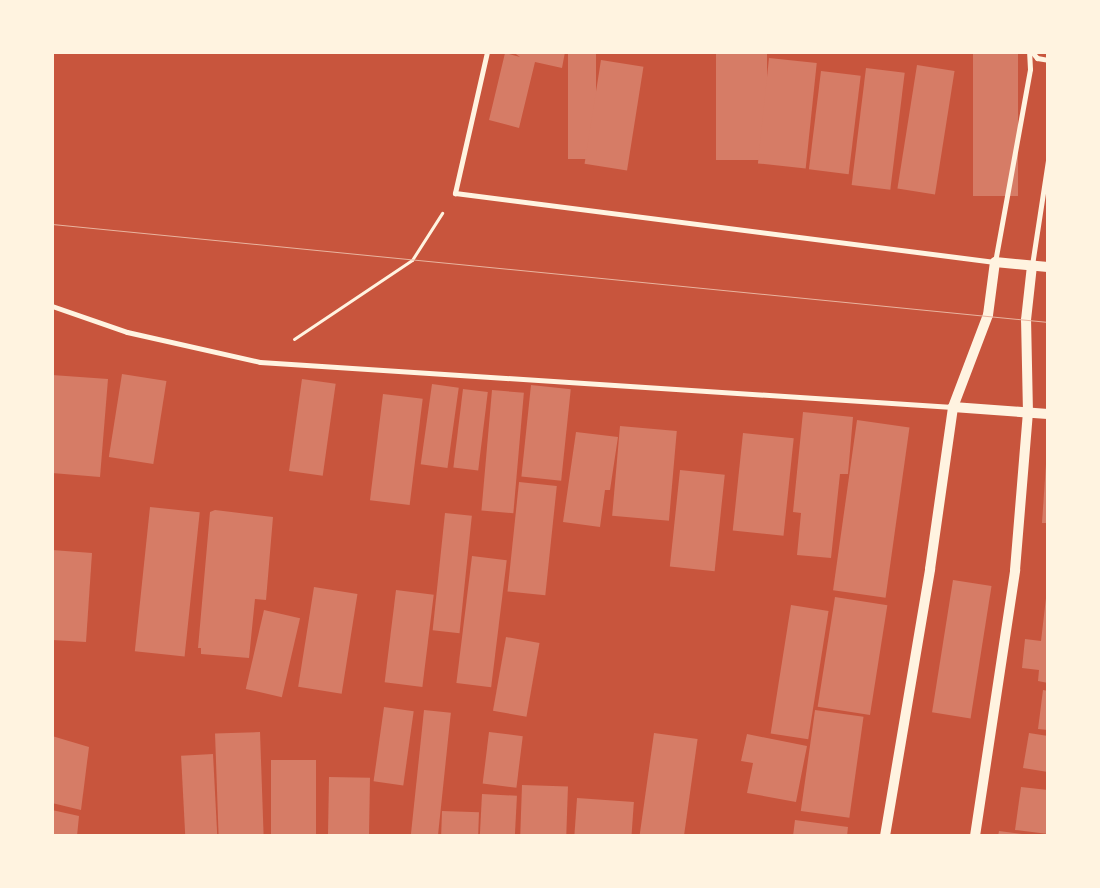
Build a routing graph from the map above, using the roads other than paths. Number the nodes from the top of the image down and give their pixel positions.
1 (487, 52) edge
2 (1030, 52) edge
3 (1048, 60) edge
4 (1048, 160) edge
5 (995, 262) junction
6 (1032, 266) junction
7 (1048, 267) edge
8 (52, 306) edge
9 (953, 407) junction
10 (1028, 412) junction
11 (1048, 414) edge
12 (885, 836) edge
13 (975, 836) edge

1 - 5 street
2 - 3 street
2 - 5 street
4 - 6 street
5 - 6 main road
5 - 9 main road
6 - 7 main road
6 - 10 main road
8 - 9 street
9 - 10 main road
9 - 12 main road
10 - 11 main road
10 - 13 main road

